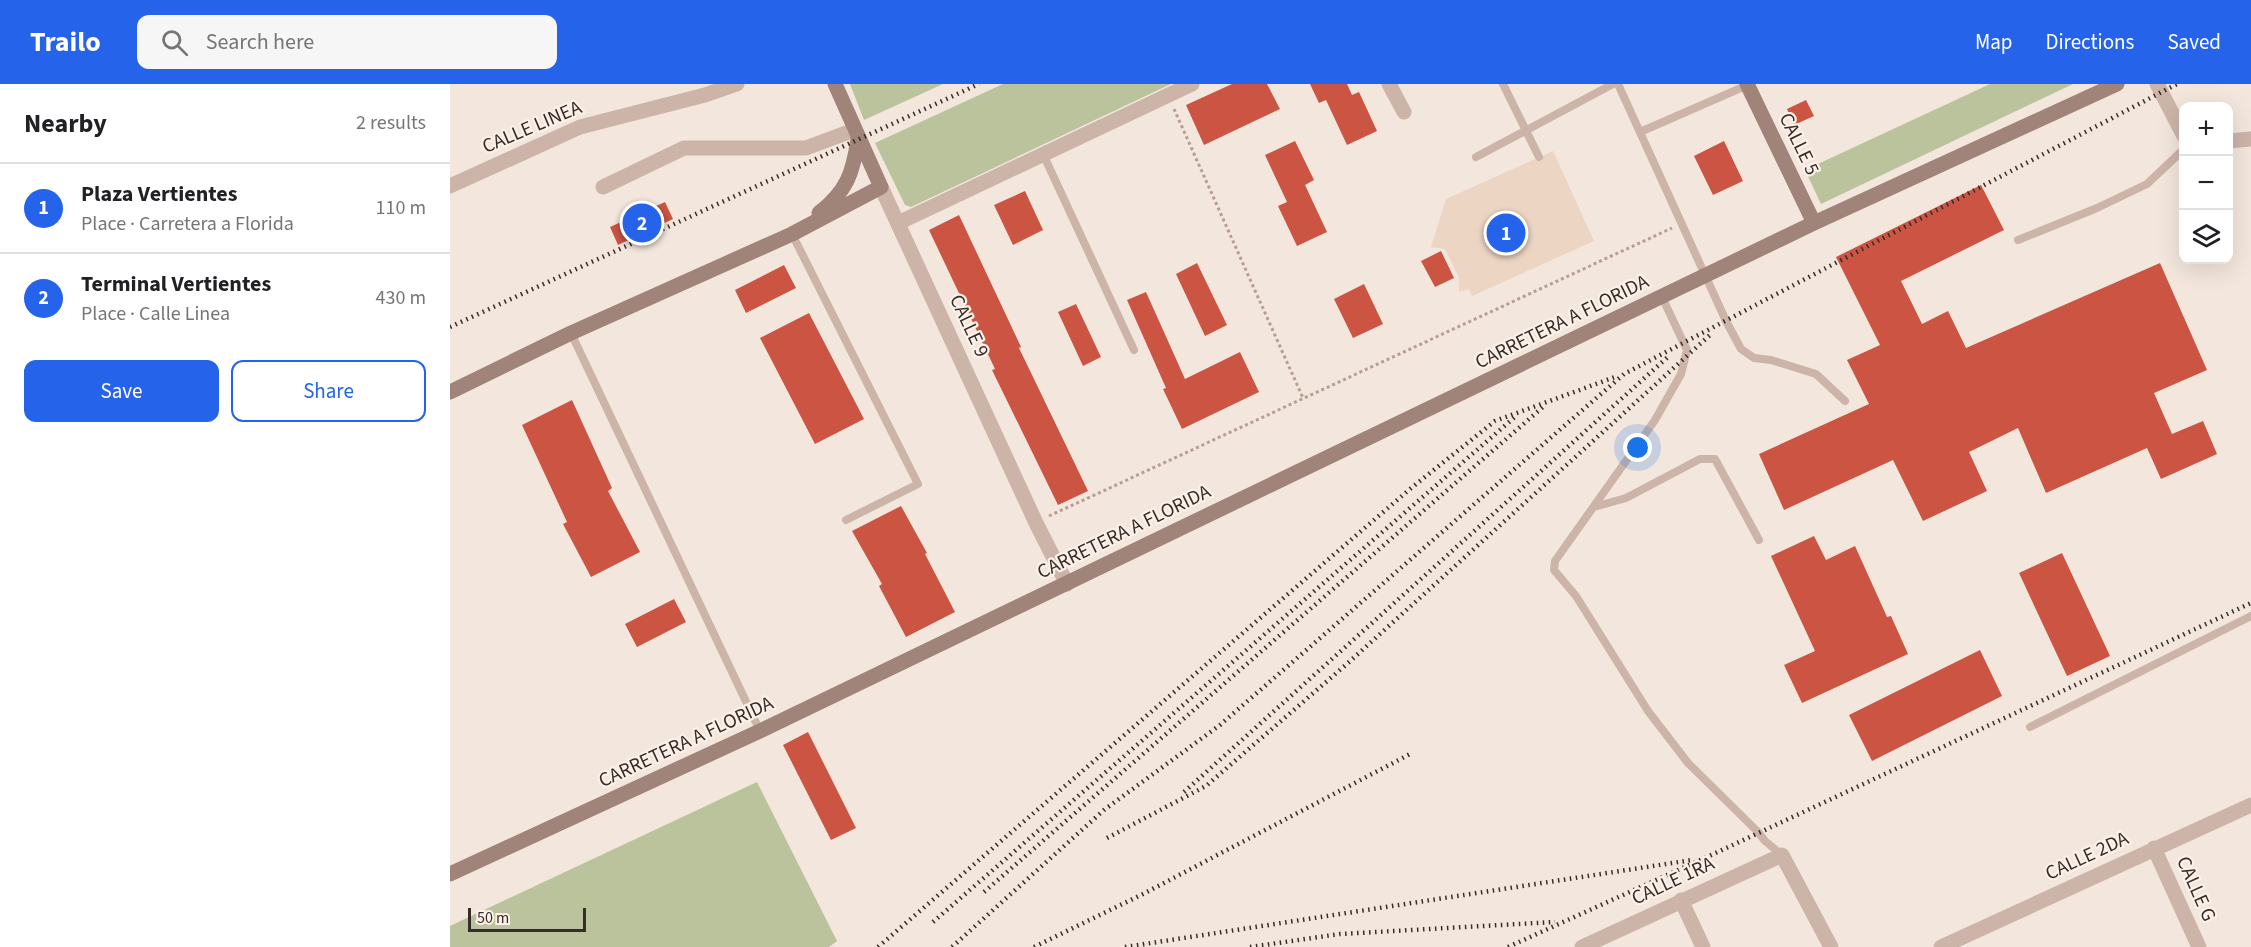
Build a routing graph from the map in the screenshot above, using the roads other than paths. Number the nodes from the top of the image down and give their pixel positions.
1 (737, 84) edge
2 (835, 84) edge
3 (1192, 84) edge
4 (1389, 84) edge
5 (1503, 84) edge
6 (1613, 84) edge
7 (1618, 84) edge
8 (1748, 84) edge
9 (2116, 84) edge
10 (2157, 84) edge
11 (703, 89) edge
12 (1404, 112) dead end
13 (2179, 126) edge
14 (1526, 131) junction
15 (1640, 132) junction
16 (856, 134) junction
17 (2251, 138) edge
18 (2233, 140) edge
19 (2179, 153) edge
20 (1043, 154) junction
21 (1476, 157) dead end
22 (1539, 157) dead end
23 (450, 186) edge
24 (603, 187) dead end
25 (881, 187) junction
26 (898, 223) junction
27 (1814, 223) junction
28 (792, 234) junction
29 (2018, 240) dead end
30 (1705, 275) junction
31 (1662, 297) junction
32 (571, 333) junction
33 (1134, 350) dead end
34 (450, 392) edge
35 (1845, 401) dead end
36 (1593, 507) junction
37 (846, 520) dead end
38 (1759, 540) dead end
39 (1067, 584) junction
40 (2251, 616) edge
41 (2030, 727) dead end
42 (760, 731) junction
43 (2251, 805) edge
44 (2154, 848) junction
45 (1782, 855) junction
46 (450, 874) edge
47 (1681, 900) junction
48 (1582, 947) edge
49 (1702, 947) edge
50 (1831, 947) edge
51 (1941, 947) edge
52 (2199, 947) edge

1 - 11 street, CALLE LINEA
2 - 16 main road, CALLE 9
3 - 20 street
4 - 12 street
5 - 14 lane
6 - 14 lane
7 - 15 lane
8 - 15 lane
8 - 27 main road, CALLE 5
9 - 27 main road, CARRETERA A FLORIDA
10 - 13 street
11 - 23 street, CALLE LINEA
14 - 21 lane
14 - 22 lane
15 - 30 lane
16 - 24 street
16 - 25 main road, CALLE 9
16 - 28 main road
17 - 18 street
19 - 29 lane
20 - 26 street
20 - 33 lane
25 - 26 street, CALLE 9
25 - 28 main road
26 - 39 street, CALLE 9
27 - 30 main road, CARRETERA A FLORIDA
28 - 32 main road
28 - 37 lane
30 - 31 main road, CARRETERA A FLORIDA
30 - 35 lane
31 - 36 lane
31 - 39 main road, CARRETERA A FLORIDA
32 - 34 main road
32 - 42 lane
36 - 38 lane
36 - 45 lane
39 - 42 main road, CARRETERA A FLORIDA
40 - 41 lane
42 - 46 main road, CARRETERA A FLORIDA
43 - 44 street, CALLE 2DA
44 - 51 street, CALLE 2DA
44 - 52 street, CALLE G
45 - 47 street, CALLE 1RA
45 - 50 street
47 - 48 street, CALLE 1RA
47 - 49 street

